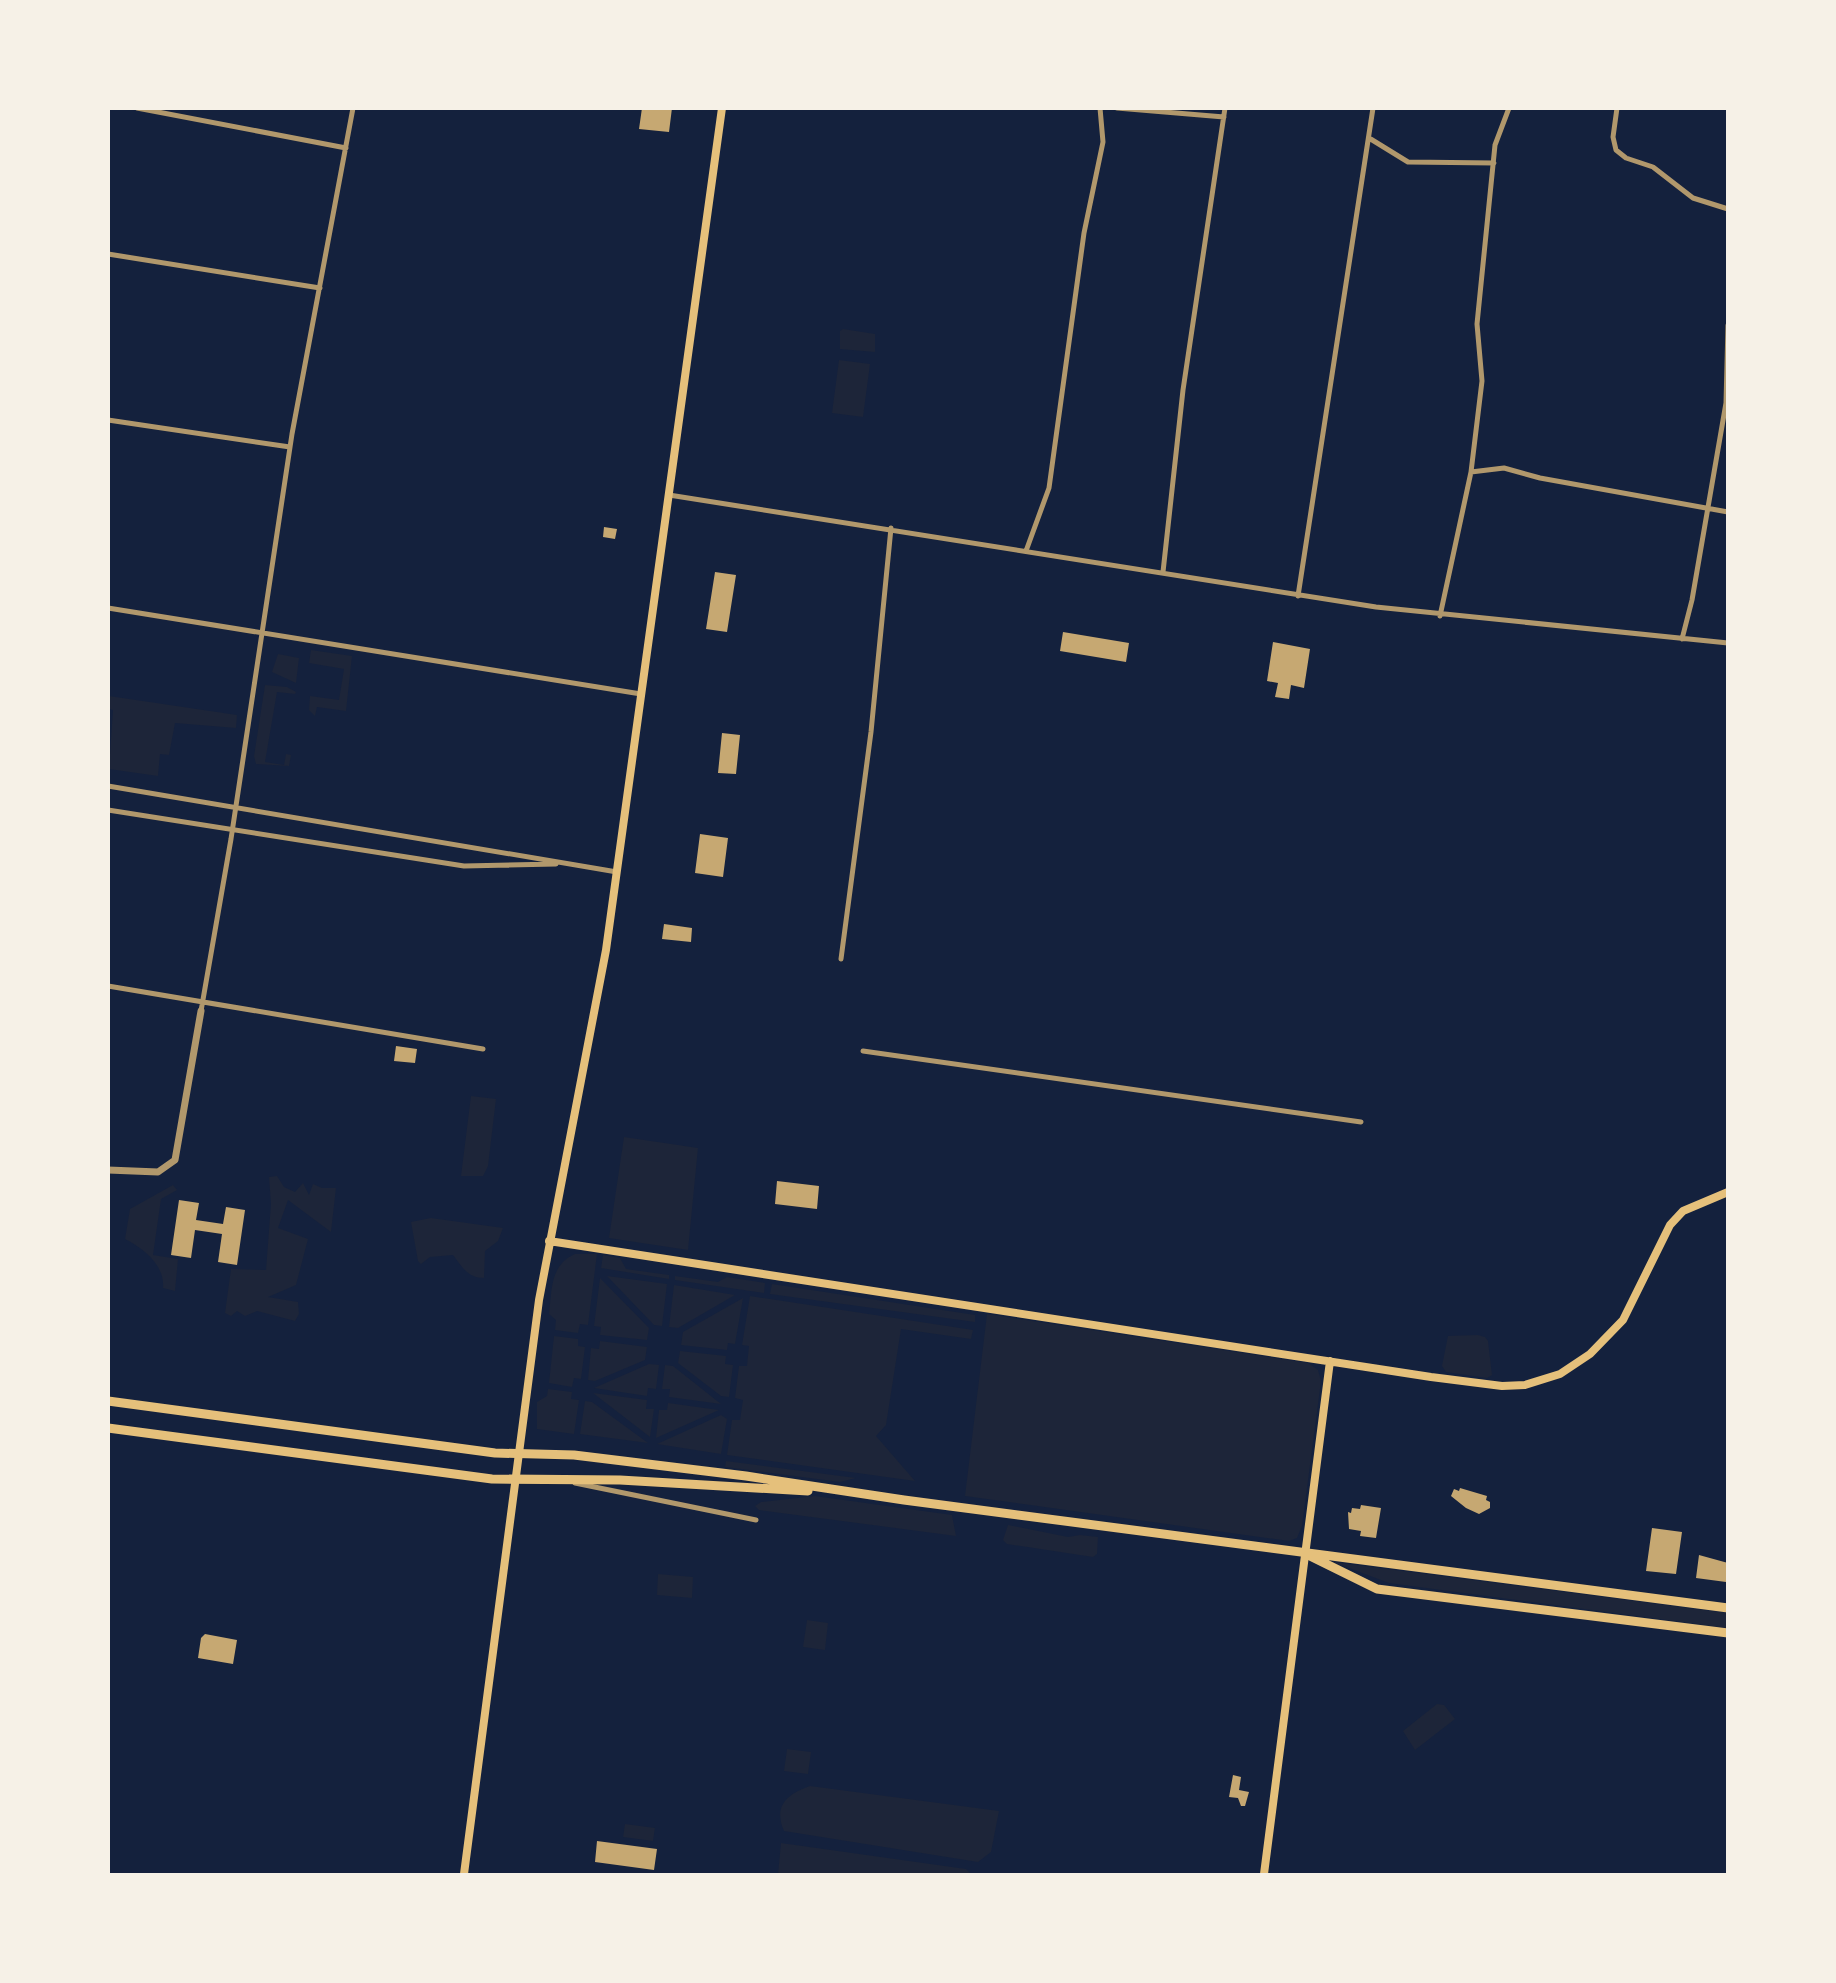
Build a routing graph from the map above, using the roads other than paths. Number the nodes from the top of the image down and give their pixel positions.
1 (137, 108) edge
2 (353, 108) edge
3 (722, 108) edge
4 (1100, 108) edge
5 (1117, 108) edge
6 (1225, 108) edge
7 (1373, 108) edge
8 (1508, 108) edge
9 (1617, 108) edge
10 (1224, 117) junction
11 (1369, 138) junction
12 (346, 148) junction
13 (1494, 163) junction
14 (1727, 209) edge
15 (108, 254) edge
16 (320, 288) junction
17 (1727, 325) edge
18 (108, 420) edge
19 (290, 447) junction
20 (1471, 472) junction
21 (669, 495) junction
22 (1708, 509) junction
23 (1727, 512) edge
24 (891, 528) junction
25 (1026, 551) junction
26 (1163, 572) junction
27 (1298, 596) junction
28 (108, 608) edge
29 (1440, 616) junction
30 (264, 631) junction
31 (1682, 639) junction
32 (1727, 643) edge
33 (641, 694) junction
34 (108, 786) edge
35 (236, 809) junction
36 (108, 810) edge
37 (233, 828) junction
38 (568, 864) junction
39 (617, 872) junction
40 (841, 959) dead end
41 (108, 986) edge
42 (203, 1002) junction
43 (201, 1011) joint
44 (483, 1049) dead end
45 (863, 1051) dead end
46 (1361, 1122) dead end
47 (108, 1170) edge
48 (1727, 1192) edge
49 (549, 1241) junction
50 (1330, 1361) junction
51 (108, 1401) edge
52 (108, 1428) edge
53 (519, 1453) junction
54 (515, 1479) junction
55 (572, 1482) junction
56 (852, 1492) junction
57 (756, 1520) dead end
58 (1306, 1553) junction
59 (1727, 1608) edge
60 (1727, 1633) edge
61 (464, 1874) edge
62 (1264, 1874) edge

1 - 12 street
2 - 12 street
3 - 21 main road
4 - 25 street
5 - 10 street
6 - 10 street
7 - 11 street
8 - 13 street
9 - 14 street
10 - 26 street
11 - 13 street
11 - 27 street
12 - 16 street
13 - 20 street
15 - 16 street
16 - 19 street
17 - 22 street
18 - 19 street
19 - 30 street
20 - 22 street
20 - 29 street
21 - 24 street
21 - 33 main road
22 - 23 street
22 - 31 street
24 - 25 street
24 - 40 street
25 - 26 street
26 - 27 street
27 - 29 street
28 - 30 street
29 - 31 street
30 - 33 street
30 - 35 street
31 - 32 street
33 - 39 main road
34 - 35 street
35 - 37 street
35 - 38 street
36 - 37 street
37 - 38 street
37 - 42 street
38 - 39 street
39 - 49 main road
41 - 42 street
42 - 43 street
42 - 44 street
43 - 47 street
45 - 46 street
48 - 50 main road
49 - 50 main road
49 - 53 main road
50 - 58 main road
51 - 53 main road
52 - 54 main road
53 - 54 main road
53 - 56 main road
54 - 55 main road
54 - 61 main road
55 - 56 main road
55 - 57 street
56 - 58 main road
58 - 59 main road
58 - 60 main road
58 - 62 main road

